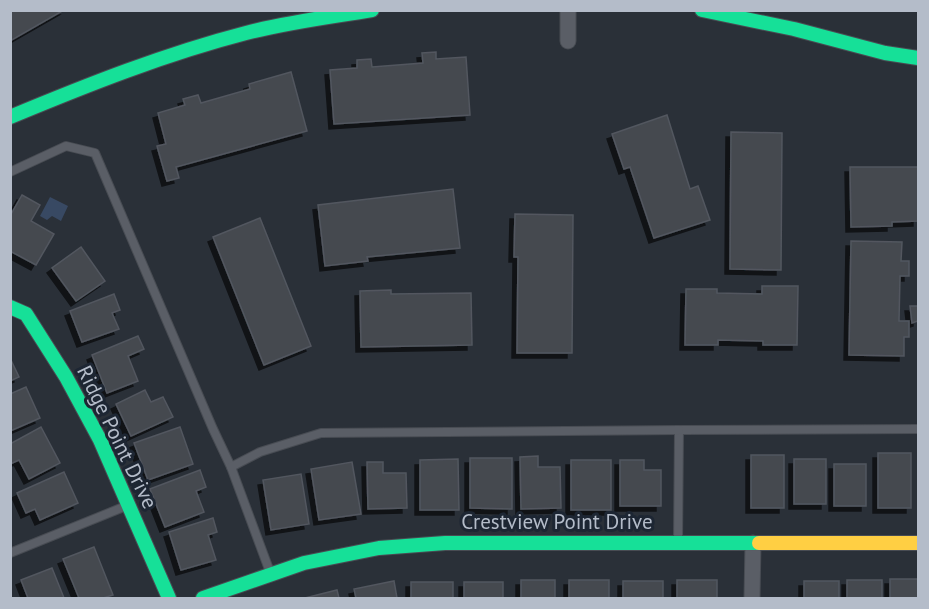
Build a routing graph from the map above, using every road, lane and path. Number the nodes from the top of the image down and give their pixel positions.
1 (372, 10) edge
2 (568, 10) edge
3 (702, 10) edge
4 (568, 41) dead end
5 (918, 58) edge
6 (10, 117) edge
7 (10, 172) edge
8 (10, 307) edge
9 (918, 429) edge
10 (679, 430) junction
11 (231, 467) junction
12 (128, 505) junction
13 (678, 543) junction
14 (753, 543) junction
15 (918, 543) edge
16 (10, 553) edge
17 (271, 575) junction
18 (169, 598) edge
19 (203, 598) edge
20 (752, 598) edge

1 - 6 street
2 - 4 street
3 - 5 street
7 - 11 lane
8 - 12 street, Ridge Point Drive
9 - 10 lane
10 - 11 lane
10 - 13 lane
11 - 17 lane
12 - 16 lane
12 - 18 street, Ridge Point Drive
13 - 14 street, Crestview Point Drive
13 - 17 street, Crestview Point Drive
14 - 15 street, Crestview Point Drive
14 - 20 street
17 - 19 street, Crestview Point Drive

